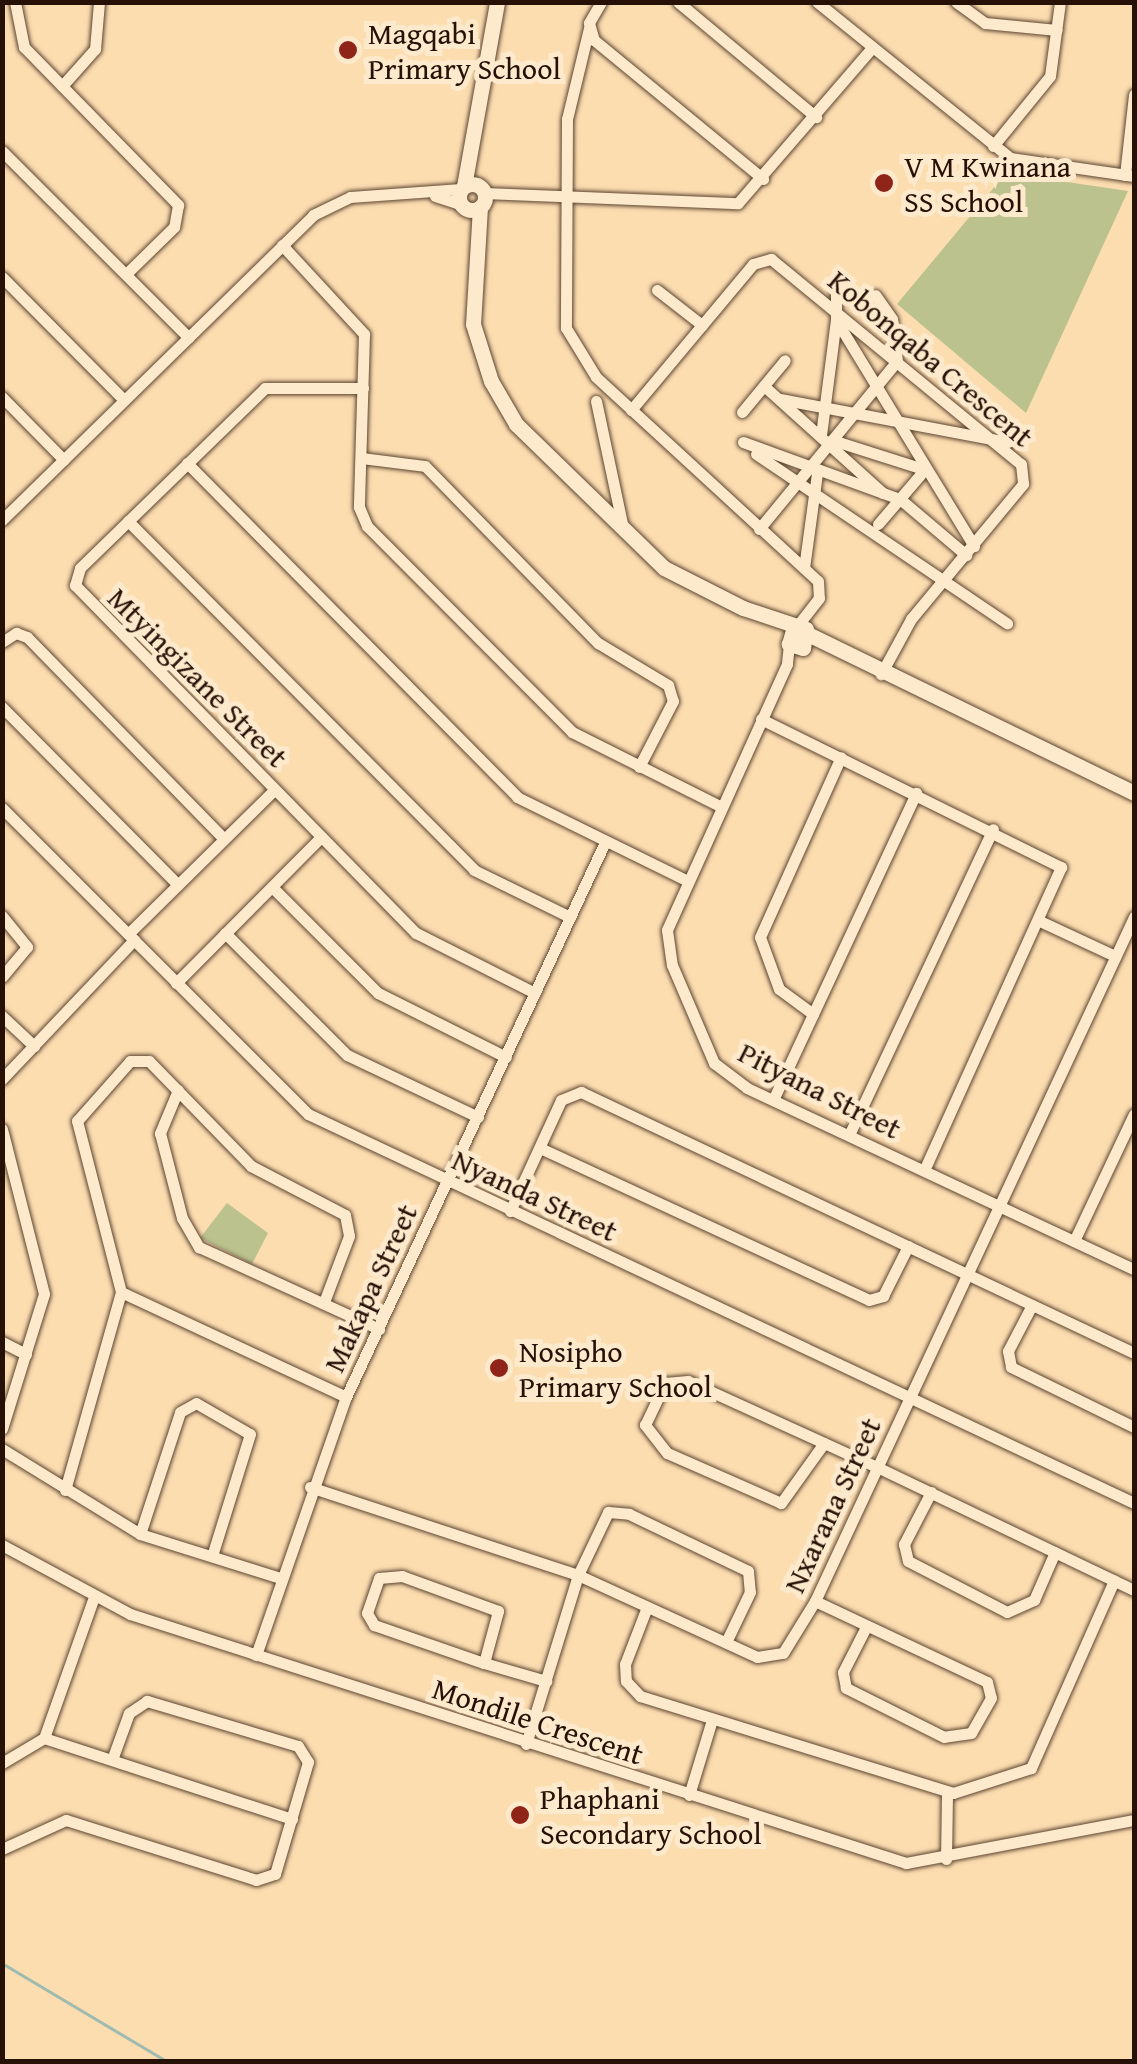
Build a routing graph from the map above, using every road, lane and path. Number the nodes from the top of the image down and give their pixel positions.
1 (15, 2) edge
2 (99, 2) edge
3 (496, 2) edge
4 (601, 2) edge
5 (678, 2) edge
6 (817, 2) edge
7 (956, 2) edge
8 (1060, 2) edge
9 (588, 28) junction
10 (1057, 30) junction
11 (872, 48) junction
12 (62, 86) junction
13 (1134, 95) edge
14 (816, 116) junction
15 (993, 146) junction
16 (2, 151) edge
17 (1130, 176) edge
18 (763, 179) junction
19 (475, 197) junction
20 (566, 198) junction
21 (282, 245) junction
22 (126, 274) junction
23 (2, 277) edge
24 (836, 286) dead end
25 (657, 290) dead end
26 (875, 295) dead end
27 (837, 315) junction
28 (702, 325) junction
29 (189, 338) junction
30 (785, 360) dead end
31 (898, 361) junction
32 (764, 386) junction
33 (877, 386) junction
34 (363, 388) junction
35 (2, 397) edge
36 (124, 400) junction
37 (780, 400) junction
38 (596, 401) dead end
39 (631, 410) junction
40 (825, 410) junction
41 (742, 412) dead end
42 (852, 414) junction
43 (897, 421) junction
44 (987, 436) junction
45 (828, 439) junction
46 (743, 442) dead end
47 (1008, 442) dead end
48 (756, 454) dead end
49 (361, 458) junction
50 (64, 460) junction
51 (187, 464) junction
52 (812, 471) junction
53 (924, 472) junction
54 (795, 485) junction
55 (812, 497) junction
56 (896, 498) junction
57 (4, 517) edge
58 (128, 521) junction
59 (878, 524) dead end
60 (759, 529) junction
61 (624, 535) junction
62 (970, 551) junction
63 (804, 568) junction
64 (947, 577) junction
65 (1007, 623) dead end
66 (799, 638) junction
67 (2, 642) edge
68 (881, 674) junction
69 (2, 707) edge
70 (761, 720) junction
71 (841, 757) junction
72 (639, 767) junction
73 (274, 790) junction
74 (916, 793) junction
75 (1134, 793) edge
76 (720, 806) junction
77 (2, 808) edge
78 (993, 829) junction
79 (321, 837) junction
80 (223, 838) junction
81 (605, 842) junction
82 (686, 880) junction
83 (177, 884) junction
84 (272, 887) junction
85 (2, 916) edge
86 (1134, 916) edge
87 (570, 917) junction
88 (1042, 922) junction
89 (225, 934) junction
90 (131, 937) junction
91 (1116, 956) junction
92 (2, 977) edge
93 (176, 983) junction
94 (535, 993) junction
95 (813, 1014) junction
96 (2, 1016) edge
97 (34, 1046) junction
98 (506, 1057) junction
99 (2, 1079) edge
100 (178, 1090) junction
101 (773, 1100) junction
102 (1134, 1114) edge
103 (478, 1117) junction
104 (2, 1129) edge
105 (848, 1135) junction
106 (540, 1148) junction
107 (924, 1171) junction
108 (446, 1183) junction
109 (998, 1205) junction
110 (510, 1211) junction
111 (1074, 1241) junction
112 (908, 1246) junction
113 (1134, 1269) edge
114 (967, 1273) junction
115 (121, 1292) junction
116 (324, 1302) junction
117 (1032, 1305) junction
118 (380, 1329) junction
119 (2, 1342) edge
120 (1134, 1353) edge
121 (26, 1354) junction
122 (911, 1394) junction
123 (346, 1397) junction
124 (1134, 1428) edge
125 (2, 1429) edge
126 (824, 1443) junction
127 (2, 1449) edge
128 (878, 1467) junction
129 (310, 1487) junction
130 (65, 1490) junction
131 (931, 1492) junction
132 (1134, 1503) edge
133 (140, 1534) junction
134 (2, 1545) edge
135 (1055, 1552) junction
136 (212, 1556) junction
137 (578, 1575) junction
138 (280, 1578) junction
139 (1114, 1582) junction
140 (1134, 1590) edge
141 (94, 1600) junction
142 (814, 1601) junction
143 (647, 1607) junction
144 (866, 1626) junction
145 (726, 1642) junction
146 (256, 1655) junction
147 (484, 1663) junction
148 (546, 1681) junction
149 (712, 1720) junction
150 (44, 1738) junction
151 (526, 1744) junction
152 (113, 1757) junction
153 (2, 1764) edge
154 (946, 1792) junction
155 (688, 1795) junction
156 (292, 1819) junction
157 (1134, 1820) edge
158 (2, 1849) edge
159 (946, 1859) junction

1 - 12 street
2 - 12 street
3 - 19 street
4 - 9 street
5 - 14 street
6 - 11 street
7 - 10 street
8 - 10 street
9 - 18 street
9 - 20 street
10 - 15 street
11 - 14 street
11 - 15 street
12 - 22 street
13 - 17 street
14 - 18 street
15 - 17 street
16 - 22 street
18 - 20 street
19 - 20 street
19 - 21 street
19 - 61 street
20 - 39 street
21 - 29 street
21 - 34 street
22 - 29 street
23 - 36 street
24 - 27 street
25 - 28 street
26 - 31 street
27 - 28 street, Kobonqaba Crescent
27 - 31 street, Kobonqaba Crescent
27 - 33 street
27 - 40 street
28 - 39 street, Kobonqaba Crescent
29 - 36 street
30 - 32 street
31 - 33 street
31 - 44 street, Kobonqaba Crescent
32 - 37 street
32 - 41 street
33 - 42 street
33 - 43 street
34 - 49 street
34 - 51 street, Mtyingizane Street
35 - 50 street
36 - 50 street
37 - 40 street
37 - 45 street
38 - 61 street
39 - 60 street
40 - 42 street
40 - 45 street
42 - 43 street
42 - 45 street
43 - 44 street
43 - 53 street
44 - 47 street
44 - 62 street, Kobonqaba Crescent
45 - 52 street
45 - 53 street
45 - 56 street
46 - 52 street
48 - 54 street
49 - 72 street
49 - 72 street
50 - 57 street
51 - 58 street, Mtyingizane Street
51 - 81 street
52 - 54 street
52 - 55 street
52 - 56 street
53 - 56 street
53 - 62 street
54 - 55 street
54 - 60 street
55 - 63 street
55 - 64 street
56 - 59 street
56 - 62 street
58 - 73 street, Mtyingizane Street
58 - 87 street
60 - 63 street
61 - 66 street
62 - 64 street, Kobonqaba Crescent
63 - 66 street, Pityana Street
64 - 65 street
64 - 68 street, Kobonqaba Crescent
66 - 68 street
66 - 70 street, Pityana Street
67 - 80 street
68 - 75 street
69 - 83 street
70 - 71 street
70 - 76 street, Pityana Street
71 - 74 street
71 - 95 street
72 - 76 street
73 - 79 street, Mtyingizane Street
73 - 80 street
74 - 78 street
74 - 95 street
76 - 82 street, Pityana Street
77 - 90 street, Nyanda Street
78 - 88 street
78 - 105 street
79 - 84 street
79 - 94 street, Mtyingizane Street
80 - 83 street
81 - 82 street
81 - 87 street, Makapa Street
82 - 101 street, Pityana Street
83 - 90 street
84 - 89 street
84 - 98 street
85 - 92 street
86 - 91 street, Nxarana Street
87 - 94 street, Makapa Street
88 - 91 street
88 - 107 street
89 - 93 street
89 - 103 street
90 - 93 street, Nyanda Street
90 - 97 street
91 - 109 street, Nxarana Street
93 - 108 street, Nyanda Street
94 - 98 street, Makapa Street
95 - 101 street
96 - 97 street
97 - 99 street
98 - 103 street, Makapa Street
100 - 115 street
100 - 116 street
100 - 116 street
101 - 105 street, Pityana Street
102 - 111 street
103 - 108 street, Makapa Street
104 - 121 street
105 - 107 street, Pityana Street
106 - 110 street
106 - 112 street
106 - 112 street
107 - 109 street, Pityana Street
108 - 110 street, Nyanda Street
108 - 118 street, Makapa Street
109 - 111 street, Pityana Street
109 - 114 street, Nxarana Street
110 - 122 street, Nyanda Street
111 - 113 street, Pityana Street
112 - 114 street
114 - 117 street
114 - 122 street, Nxarana Street
115 - 123 street
115 - 130 street
116 - 118 street
117 - 120 street
117 - 124 street
118 - 123 street, Makapa Street
119 - 121 street
121 - 125 street
122 - 128 street, Nxarana Street
122 - 132 street, Nyanda Street
123 - 129 street, Makapa Street
126 - 126 street
126 - 128 street
127 - 130 street
128 - 131 street
128 - 142 street, Nxarana Street
129 - 137 street, Nxarana Street
129 - 138 street, Makapa Street
130 - 133 street
131 - 135 street
131 - 135 street
133 - 136 street
133 - 136 street
134 - 141 street, Mondile Crescent
135 - 139 street
136 - 138 street
137 - 143 street, Nxarana Street
137 - 145 street
137 - 148 street
138 - 146 street, Makapa Street
139 - 140 street
139 - 154 street
141 - 146 street, Mondile Crescent
141 - 150 street
142 - 144 street
142 - 145 street, Nxarana Street
143 - 145 street, Nxarana Street
143 - 149 street
144 - 144 street
146 - 151 street, Mondile Crescent
147 - 147 street
147 - 148 street
148 - 151 street
149 - 154 street
149 - 155 street
150 - 152 street
150 - 153 street
151 - 155 street, Mondile Crescent
152 - 156 street
152 - 156 street
154 - 159 street
155 - 159 street, Mondile Crescent
156 - 158 street
157 - 159 street, Mondile Crescent

